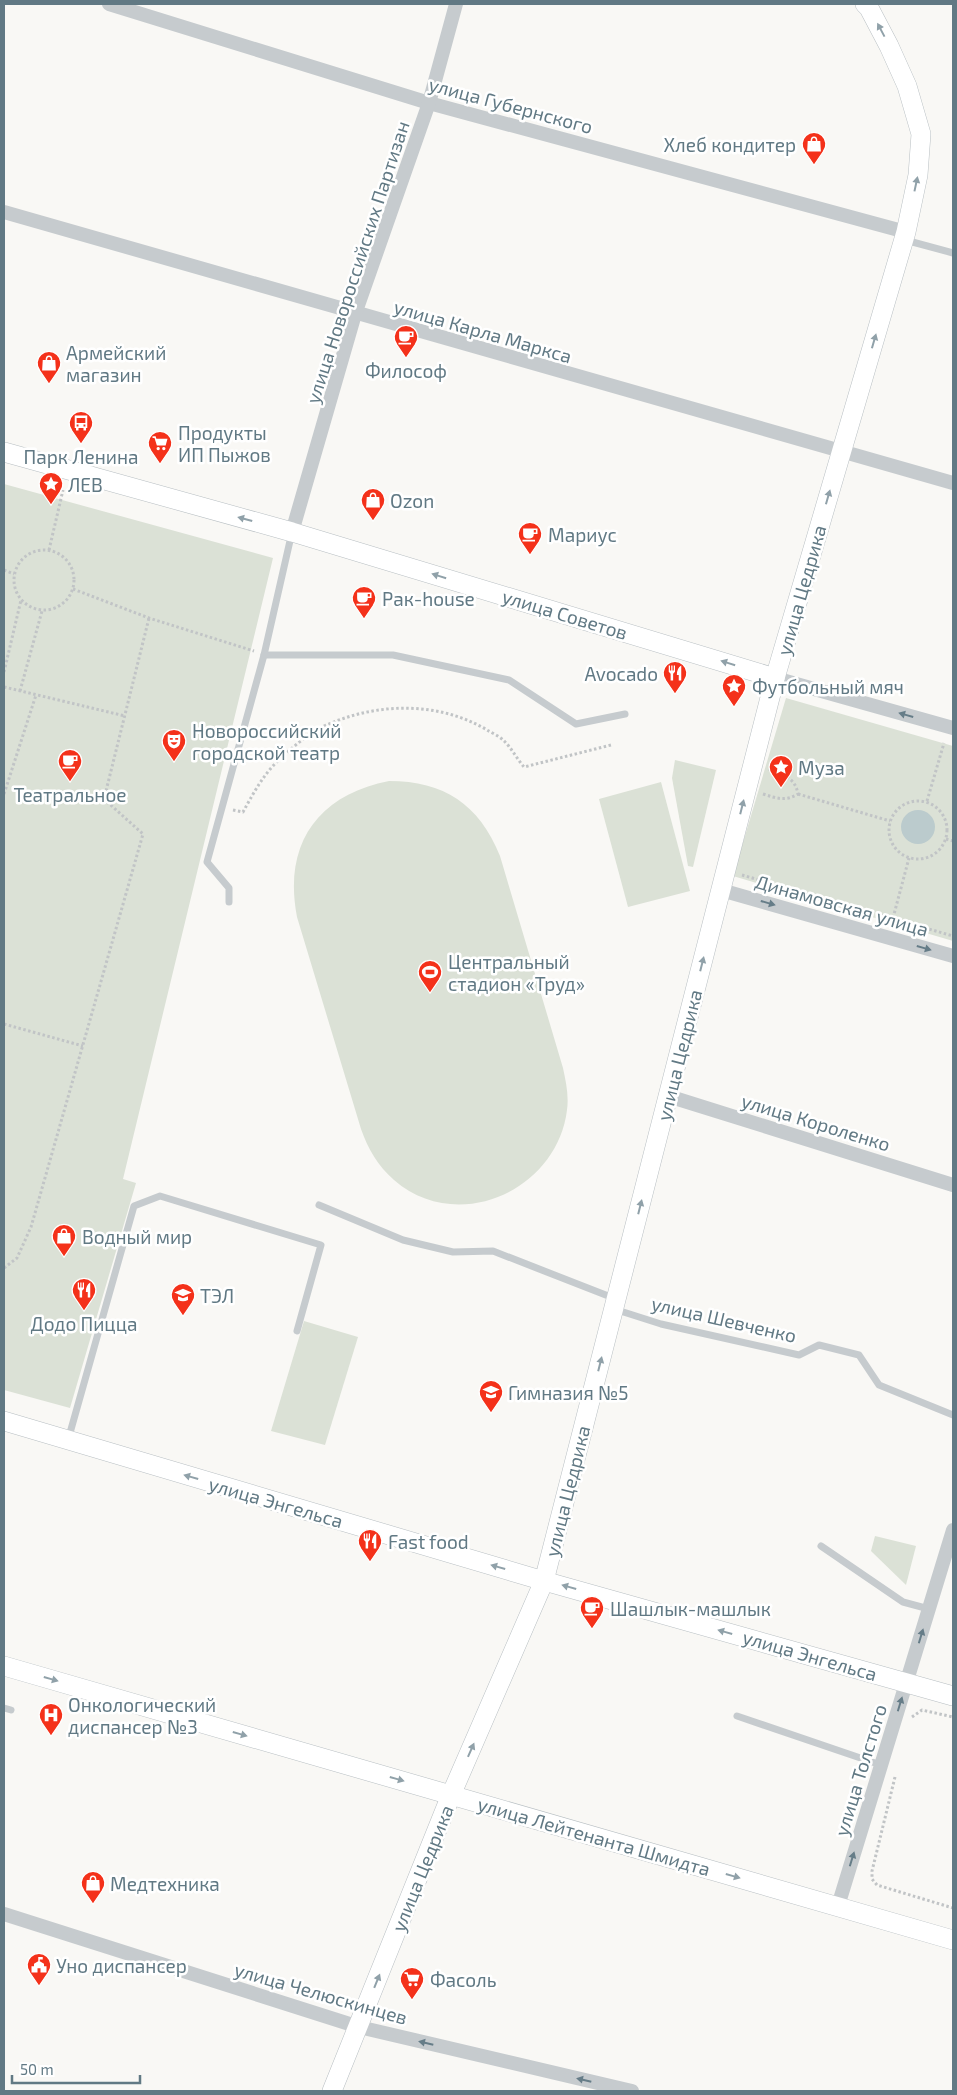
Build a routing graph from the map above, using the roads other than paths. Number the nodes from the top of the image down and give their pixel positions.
1 (109, 4) edge
2 (456, 4) edge
3 (869, 6) edge
4 (429, 103) junction
5 (4, 212) edge
6 (905, 236) junction
7 (953, 253) edge
8 (355, 314) junction
9 (4, 452) edge
10 (842, 452) junction
11 (953, 483) edge
12 (292, 532) junction
13 (264, 655) junction
14 (775, 678) junction
15 (625, 714) dead end
16 (953, 728) edge
17 (721, 890) junction
18 (229, 902) dead end
19 (953, 956) edge
20 (668, 1096) junction
21 (953, 1185) edge
22 (319, 1205) dead end
23 (615, 1304) junction
24 (298, 1331) dead end
25 (953, 1415) edge
26 (10, 1425) edge
27 (68, 1440) junction
28 (953, 1530) edge
29 (821, 1546) dead end
30 (544, 1581) junction
31 (929, 1609) junction
32 (4, 1666) edge
33 (907, 1683) junction
34 (953, 1696) edge
35 (737, 1716) dead end
36 (881, 1765) junction
37 (451, 1795) junction
38 (838, 1906) junction
39 (4, 1914) edge
40 (953, 1940) edge
41 (359, 2027) junction
42 (332, 2091) edge
43 (632, 2091) edge

1 - 4 street, улица Губернского
2 - 4 street, улица Новороссийских Партизан
6 -> 3 street, улица Цедрика
4 - 6 street, улица Губернского
4 - 8 street, улица Новороссийских Партизан
5 - 8 street, улица Карла Маркса
6 - 7 lane
10 -> 6 street, улица Цедрика
8 - 10 street, улица Карла Маркса
8 - 12 street, улица Новороссийских Партизан
12 -> 9 street, улица Советов
10 - 11 street, улица Карла Маркса
14 -> 10 street, улица Цедрика
12 - 13 lane
14 -> 12 street, улица Советов
13 - 15 lane
13 - 18 lane
16 -> 14 street, улица Советов
17 -> 14 street, улица Цедрика
17 -> 19 street, Динамовская улица
20 -> 17 street, улица Цедрика
20 - 21 street, улица Короленко
23 -> 20 street, улица Цедрика
22 - 23 lane, улица Шевченко
23 - 25 lane, улица Шевченко
30 -> 23 street, улица Цедрика
24 - 27 lane
26 - 27 street, улица Энгельса
30 -> 27 street, улица Энгельса
28 - 31 street, улица Толстого
29 - 31 lane
33 -> 30 street, улица Энгельса
37 -> 30 street, улица Цедрика
33 -> 31 street, улица Толстого
32 -> 37 street, улица Лейтенанта Шмидта
33 - 34 street, улица Энгельса
36 -> 33 street, улица Толстого
35 - 36 lane
38 -> 36 street, улица Толстого
37 -> 38 street, улица Лейтенанта Шмидта
41 -> 37 street, улица Цедрика
38 - 40 street, улица Лейтенанта Шмидта
39 - 41 street, улица Челюскинцев
41 - 42 street, улица Цедрика
43 -> 41 street, улица Челюскинцев

